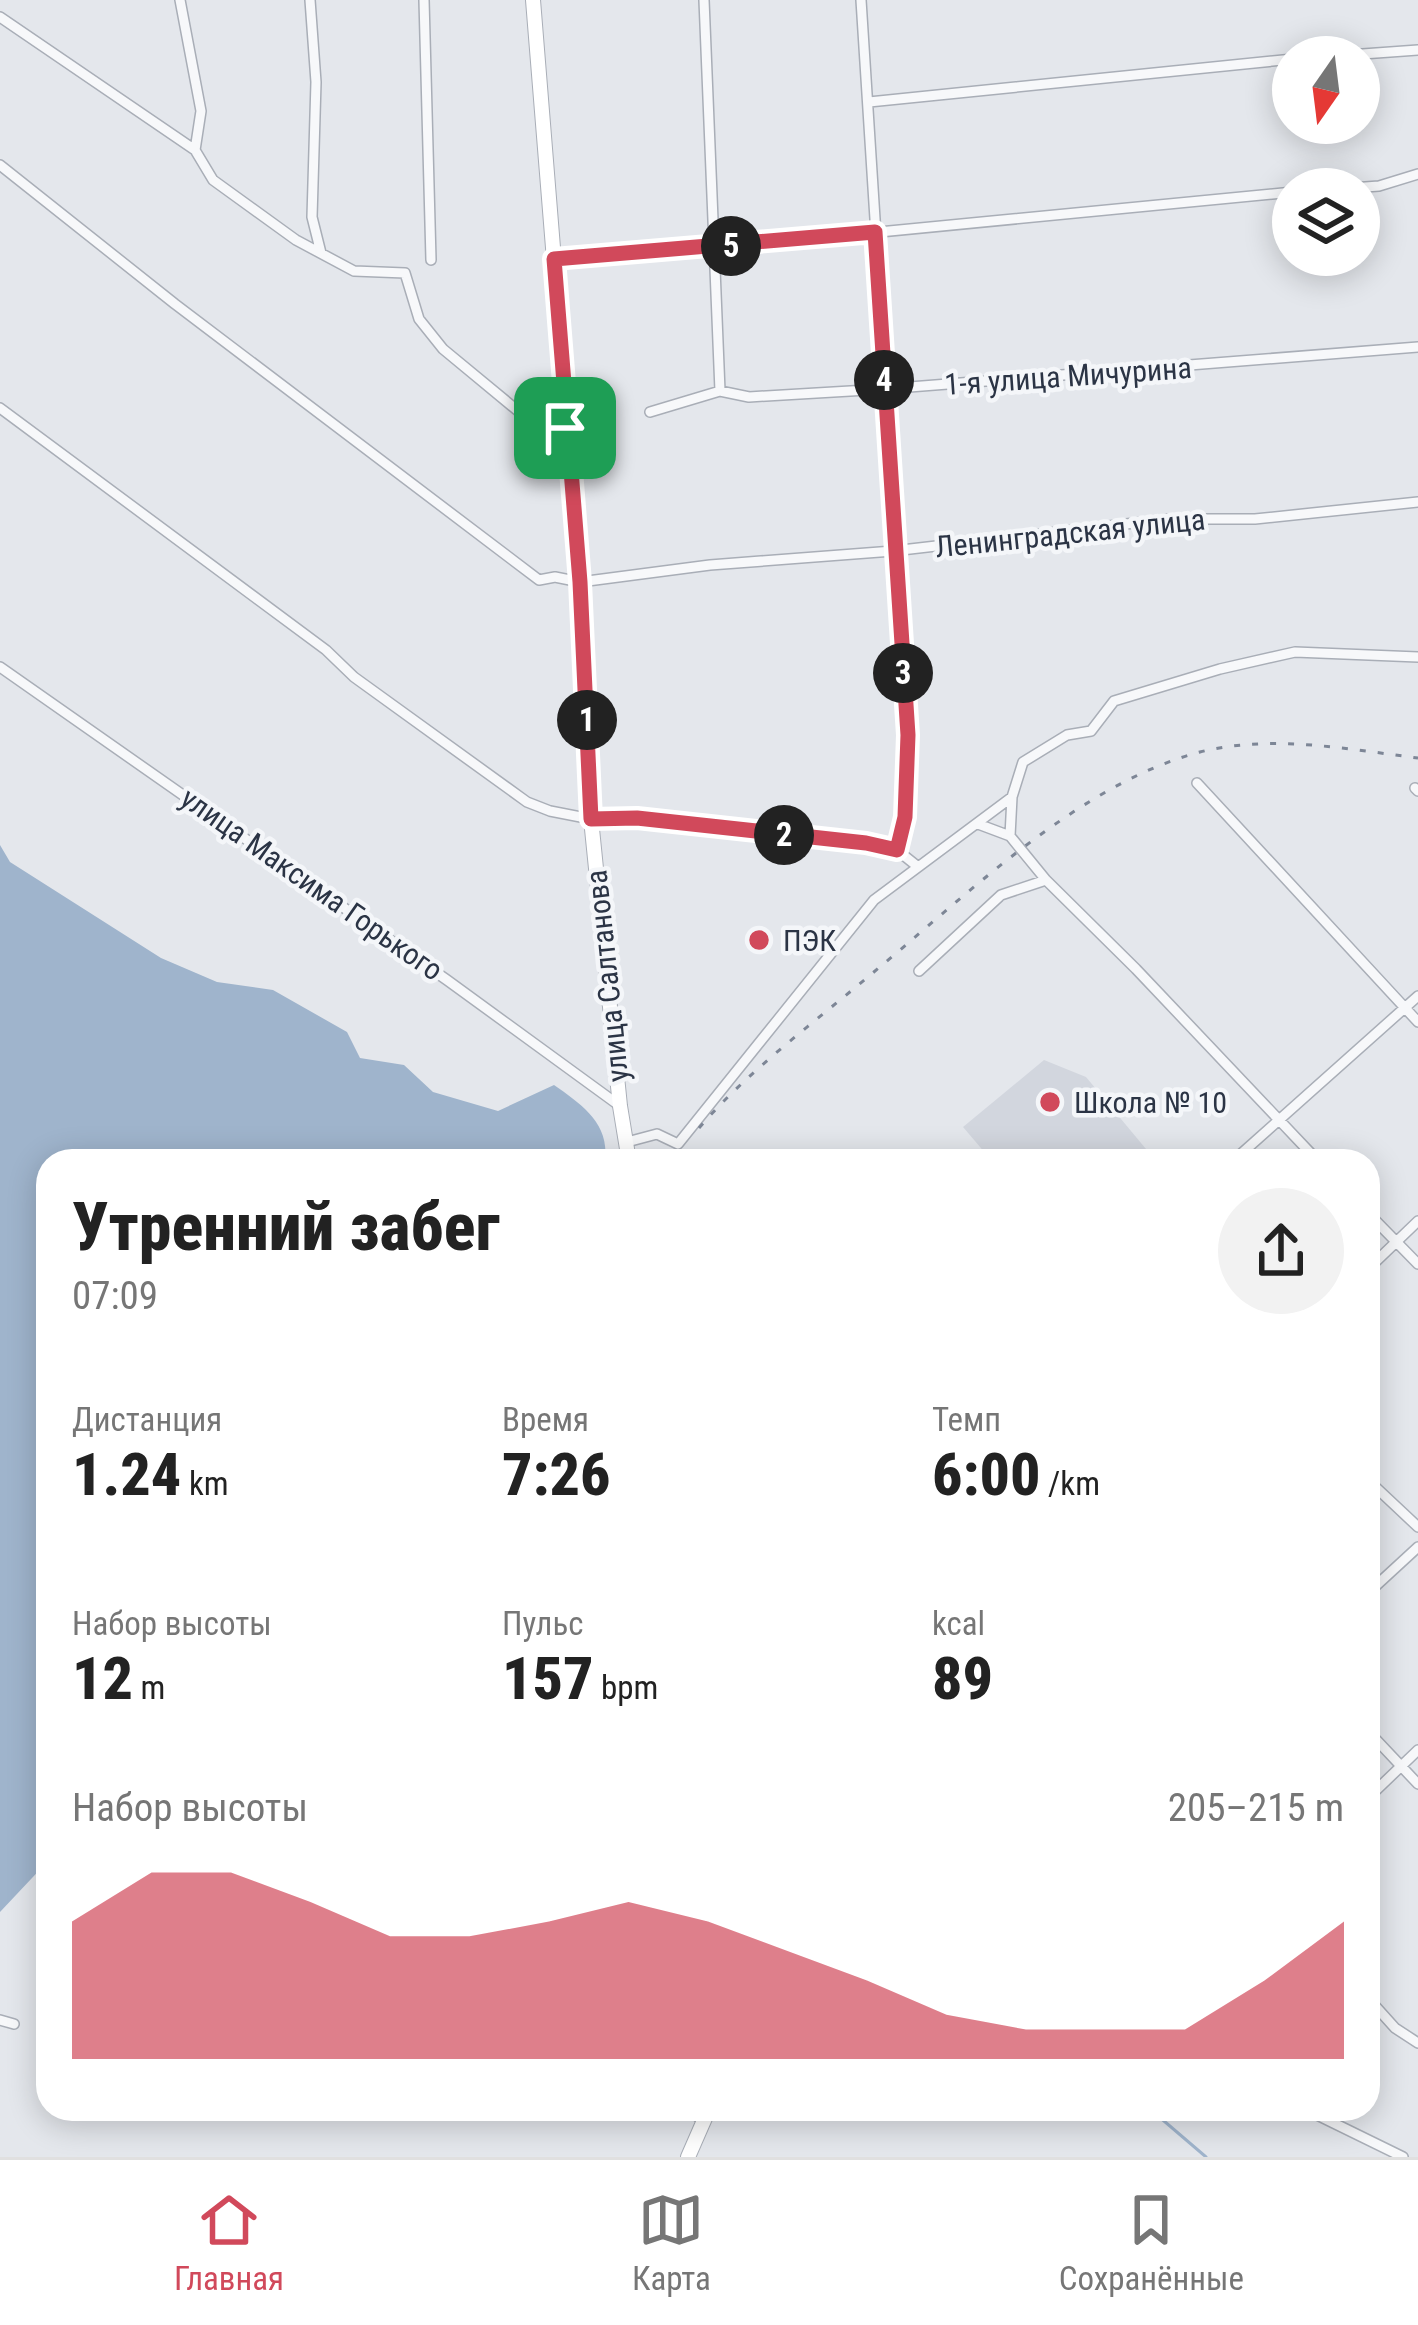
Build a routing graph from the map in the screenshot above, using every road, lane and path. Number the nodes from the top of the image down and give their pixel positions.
1 (180, 0) edge
2 (310, 0) edge
3 (424, 0) edge
4 (532, 0) edge
5 (704, 0) edge
6 (861, 0) edge
7 (0, 17) edge
8 (1418, 50) edge
9 (1380, 53) edge
10 (1272, 61) edge
11 (868, 102) junction
12 (195, 150) junction
13 (0, 165) edge
14 (1418, 174) edge
15 (1380, 186) edge
16 (1272, 194) edge
17 (312, 217) junction
18 (875, 232) junction
19 (296, 239) junction
20 (714, 248) junction
21 (321, 254) junction
22 (554, 259) junction
23 (431, 260) dead end
24 (1418, 347) edge
25 (884, 389) junction
26 (720, 391) junction
27 (0, 408) edge
28 (650, 412) dead end
29 (565, 428) junction
30 (1418, 502) edge
31 (893, 551) junction
32 (580, 582) junction
33 (1418, 657) edge
34 (0, 667) edge
35 (1197, 783) dead end
36 (1012, 797) junction
37 (591, 819) junction
38 (978, 824) junction
39 (1010, 836) junction
40 (897, 850) junction
41 (917, 866) junction
42 (1046, 880) junction
43 (919, 971) dead end
44 (1418, 996) edge
45 (1405, 1008) junction
46 (1418, 1022) edge
47 (620, 1106) junction
48 (1280, 1122) junction
49 (627, 1142) junction
50 (628, 1149) edge
51 (1247, 1149) edge
52 (1306, 1149) edge
53 (1418, 1221) edge
54 (1380, 1225) edge
55 (1397, 1242) junction
56 (1380, 1258) edge
57 (1418, 1264) edge
58 (1380, 1491) edge
59 (1418, 1527) edge
60 (1418, 1547) edge
61 (1380, 1582) edge
62 (1380, 1744) edge
63 (1418, 1750) edge
64 (1402, 1767) junction
65 (1418, 1784) edge
66 (1380, 1787) edge
67 (1380, 2012) edge
68 (0, 2020) edge
69 (14, 2024) dead end
70 (1418, 2043) edge
71 (704, 2121) edge
72 (1330, 2121) edge
73 (688, 2157) edge
74 (1403, 2157) edge

1 - 12 street
2 - 17 street
3 - 23 street
4 - 22 main road, улица Салтанова
5 - 20 street
6 - 11 street
7 - 12 street
8 - 9 street
10 - 11 street
11 - 18 street
12 - 19 street
13 - 32 street, Ленинградская улица
14 - 15 street
16 - 18 street
17 - 19 street
17 - 21 street
18 - 20 street
18 - 25 street
19 - 21 street
20 - 22 street
20 - 26 street
21 - 29 street
22 - 29 main road, улица Салтанова
24 - 25 street, 1-я улица Мичурина
25 - 26 street, 1-я улица Мичурина
25 - 31 street
26 - 28 street, 1-я улица Мичурина
27 - 37 street
29 - 32 main road, улица Салтанова
30 - 31 street, Ленинградская улица
31 - 32 street, Ленинградская улица
31 - 40 street
32 - 37 main road, улица Салтанова
33 - 36 street
34 - 47 street, улица Максима Горького
35 - 45 street
36 - 38 street
36 - 39 street
37 - 40 street
37 - 47 main road, улица Салтанова
38 - 39 street
38 - 41 street
39 - 42 street
40 - 41 street
41 - 49 street
42 - 43 street
42 - 48 street
44 - 45 street
45 - 46 street
45 - 48 street
47 - 49 main road, улица Салтанова
48 - 51 street
48 - 52 street
49 - 50 main road, улица Салтанова
53 - 55 street
54 - 55 street
55 - 56 street
55 - 57 street
58 - 59 street
60 - 61 street
62 - 64 street
63 - 64 street
64 - 65 street
64 - 66 street
67 - 70 street
68 - 69 street
71 - 73 main road
72 - 74 street

